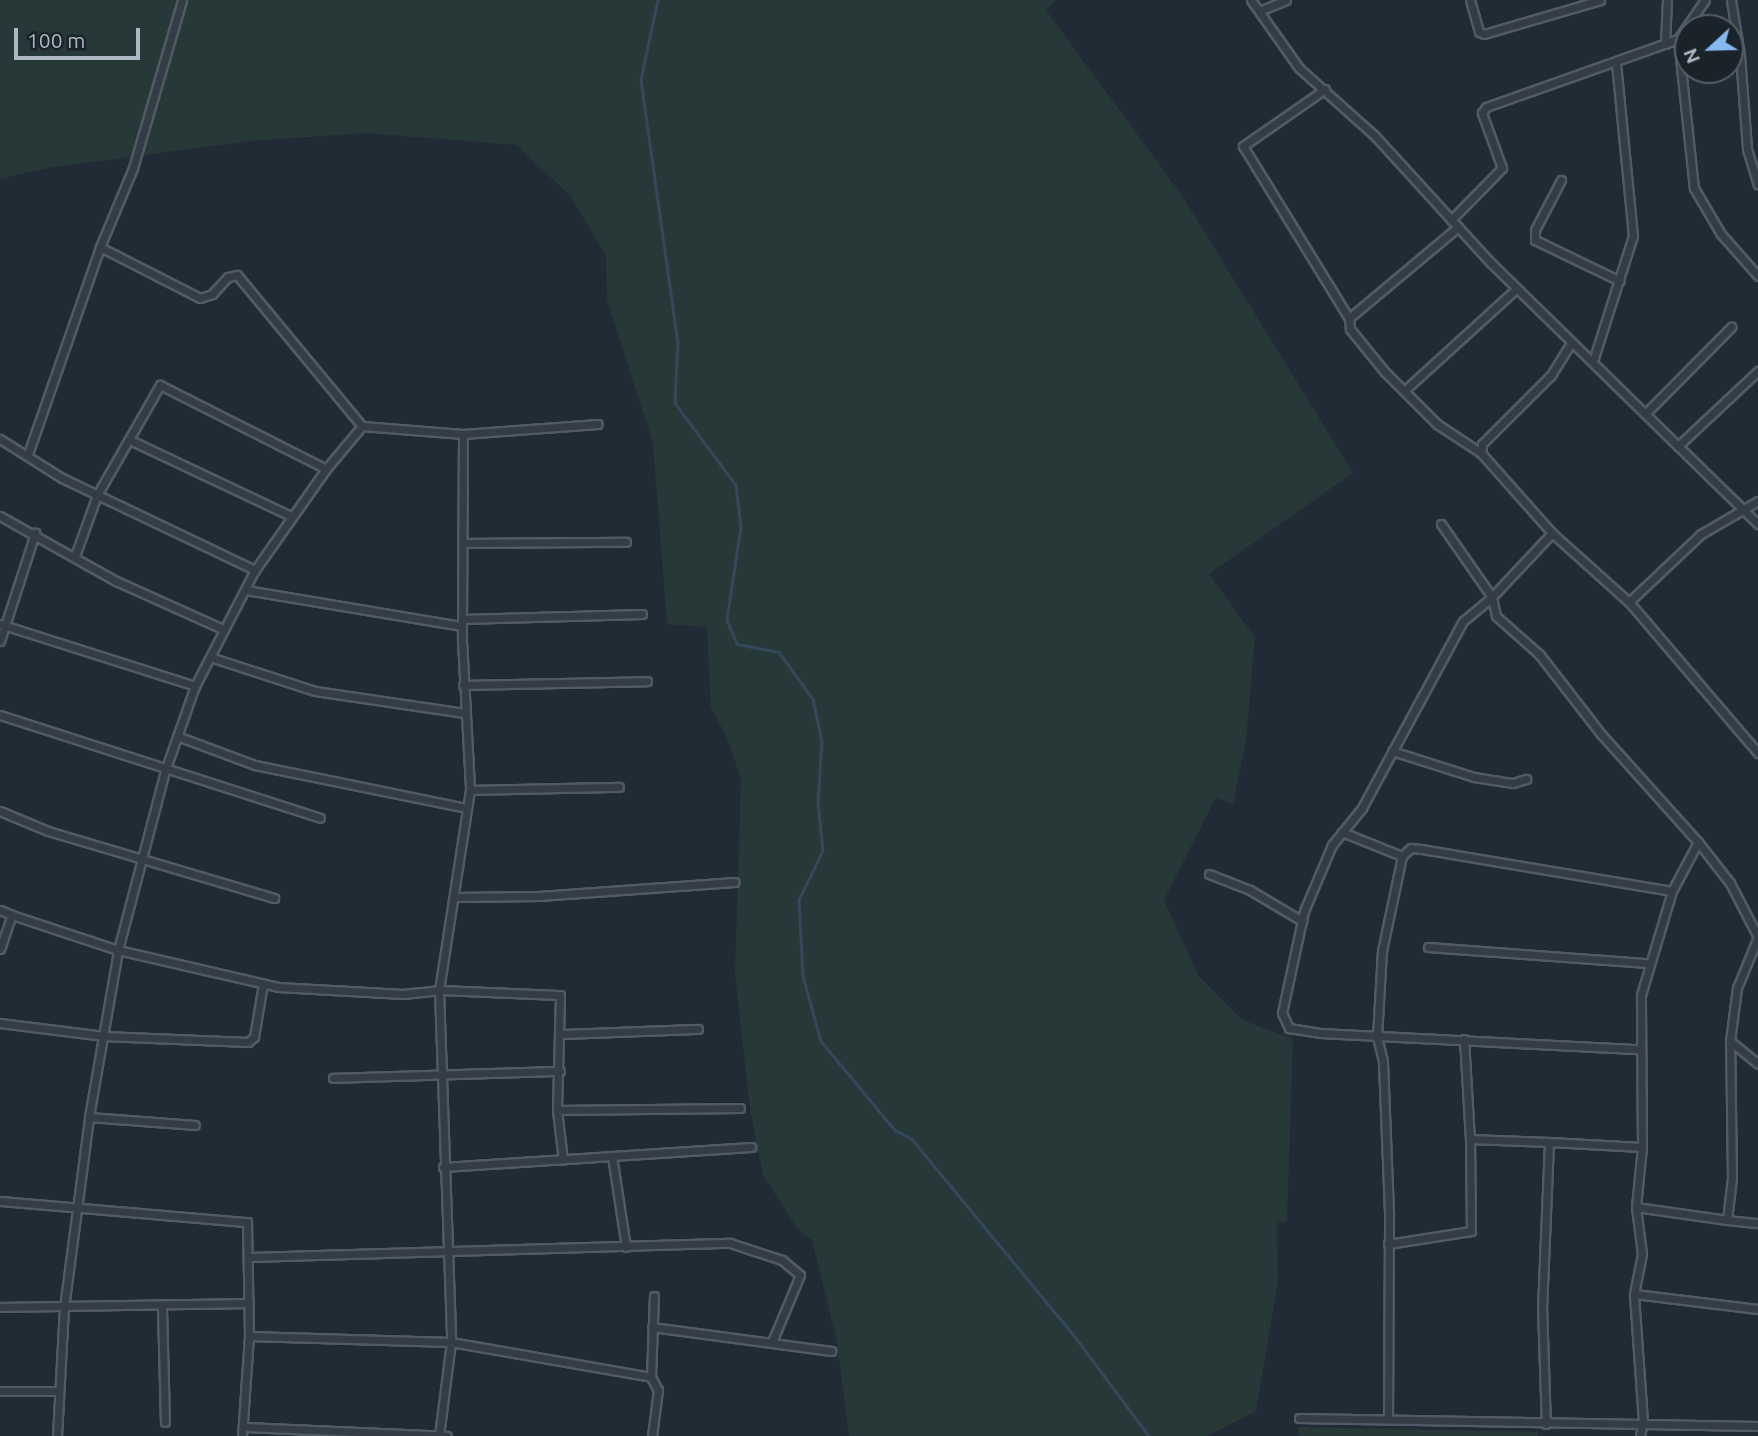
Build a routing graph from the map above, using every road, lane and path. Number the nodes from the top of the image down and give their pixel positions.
1 (182, 0) edge
2 (1251, 0) edge
3 (1286, 0) edge
4 (1470, 0) edge
5 (1600, 0) edge
6 (1667, 0) edge
7 (1731, 0) edge
8 (1259, 10) junction
9 (1674, 41) edge
10 (1665, 44) junction
11 (1616, 64) junction
12 (1683, 84) edge
13 (1325, 89) junction
14 (1561, 180) dead end
15 (1758, 184) edge
16 (1451, 220) junction
17 (1458, 227) junction
18 (100, 247) junction
19 (1758, 276) edge
20 (1620, 281) junction
21 (1517, 288) junction
22 (1349, 318) junction
23 (1731, 327) dead end
24 (1571, 343) junction
25 (1593, 362) junction
26 (1758, 371) edge
27 (1405, 390) junction
28 (1647, 412) junction
29 (598, 424) dead end
30 (362, 426) junction
31 (463, 434) junction
32 (0, 439) edge
33 (130, 440) junction
34 (1678, 446) junction
35 (1481, 453) junction
36 (28, 454) junction
37 (326, 469) junction
38 (97, 495) junction
39 (1758, 501) edge
40 (1747, 511) junction
41 (0, 516) edge
42 (291, 516) junction
43 (1441, 524) dead end
44 (1758, 524) edge
45 (35, 533) junction
46 (1552, 533) junction
47 (626, 542) dead end
48 (463, 543) junction
49 (75, 556) junction
50 (256, 570) junction
51 (246, 590) junction
52 (1492, 597) junction
53 (1629, 602) junction
54 (642, 614) dead end
55 (462, 622) junction
56 (3, 625) edge
57 (223, 629) junction
58 (0, 641) edge
59 (210, 657) junction
60 (648, 681) dead end
61 (463, 685) junction
62 (195, 686) junction
63 (464, 713) junction
64 (0, 715) edge
65 (177, 736) junction
66 (1392, 751) junction
67 (1758, 752) edge
68 (165, 771) junction
69 (1525, 779) dead end
70 (619, 787) dead end
71 (470, 789) junction
72 (466, 808) junction
73 (0, 811) edge
74 (320, 818) dead end
75 (1342, 832) junction
76 (1698, 842) junction
77 (1402, 856) junction
78 (139, 859) junction
79 (1209, 874) dead end
80 (734, 882) dead end
81 (1672, 891) junction
82 (454, 897) junction
83 (274, 898) dead end
84 (0, 910) edge
85 (12, 915) junction
86 (1302, 921) junction
87 (1758, 937) edge
88 (1428, 947) dead end
89 (0, 949) edge
90 (118, 950) junction
91 (1647, 963) junction
92 (263, 984) junction
93 (439, 990) junction
94 (0, 1023) edge
95 (698, 1028) dead end
96 (560, 1034) junction
97 (104, 1036) junction
98 (1377, 1037) junction
99 (1464, 1039) junction
100 (1730, 1041) junction
101 (1639, 1049) junction
102 (1758, 1065) edge
103 (560, 1071) junction
104 (441, 1077) junction
105 (333, 1078) dead end
106 (740, 1108) dead end
107 (558, 1110) junction
108 (89, 1117) junction
109 (195, 1125) dead end
110 (1471, 1139) junction
111 (1549, 1142) junction
112 (751, 1147) dead end
113 (1642, 1147) junction
114 (612, 1156) junction
115 (563, 1160) junction
116 (443, 1167) junction
117 (0, 1201) edge
118 (74, 1206) junction
119 (1636, 1207) junction
120 (1727, 1220) junction
121 (1758, 1223) edge
122 (1388, 1244) junction
123 (626, 1247) junction
124 (448, 1249) junction
125 (250, 1257) junction
126 (1634, 1294) junction
127 (654, 1296) dead end
128 (249, 1303) junction
129 (0, 1307) edge
130 (64, 1308) junction
131 (162, 1308) junction
132 (1758, 1310) edge
133 (652, 1327) junction
134 (249, 1336) junction
135 (451, 1342) junction
136 (772, 1342) junction
137 (831, 1351) dead end
138 (651, 1377) junction
139 (0, 1391) edge
140 (59, 1391) junction
141 (1299, 1418) dead end
142 (1388, 1419) junction
143 (1643, 1421) junction
144 (165, 1422) dead end
145 (1546, 1424) junction
146 (1758, 1426) edge
147 (243, 1432) edge
148 (57, 1436) edge
149 (442, 1436) edge
150 (652, 1436) edge
151 (1640, 1436) edge

1 - 18 street
2 - 8 street
3 - 8 street
4 - 5 street
6 - 10 street
7 - 15 street
8 - 13 street
9 - 10 street
10 - 11 street
11 - 16 street
11 - 20 street
12 - 19 street
13 - 16 street
13 - 22 street
14 - 20 street
16 - 17 street
17 - 21 street
17 - 22 street
18 - 30 street
18 - 36 street
20 - 25 street
21 - 24 street
21 - 27 street
22 - 27 street
23 - 28 street
24 - 25 street
24 - 35 street
25 - 28 street
26 - 34 street
27 - 35 street
28 - 34 street
29 - 31 street
30 - 31 street
30 - 37 street
31 - 48 street
32 - 36 street
33 - 37 street
33 - 38 street
33 - 42 street
34 - 40 street
35 - 46 street
36 - 38 street
37 - 42 street
38 - 49 street
38 - 50 street
39 - 40 street
40 - 44 street
40 - 53 street
41 - 45 street
42 - 50 street
43 - 52 street
45 - 49 street
45 - 56 street
46 - 52 street
46 - 53 street
47 - 48 street
48 - 55 street
49 - 57 street
50 - 51 street
51 - 55 street
51 - 57 street
52 - 66 street
52 - 76 street
53 - 67 street
54 - 55 street
55 - 61 street
56 - 58 street
56 - 62 street
57 - 59 street
59 - 62 street
59 - 63 street
60 - 61 street
61 - 63 street
62 - 65 street
63 - 71 street
64 - 68 street
65 - 68 street
65 - 72 street
66 - 69 street
66 - 75 street
68 - 74 street
68 - 78 street
70 - 71 street
71 - 72 street
72 - 82 street
73 - 78 street
75 - 77 street
75 - 86 street
76 - 81 street
76 - 87 street
77 - 81 street
77 - 98 street
78 - 83 street
78 - 90 street
79 - 86 street
80 - 82 street
81 - 91 street
82 - 93 street
84 - 85 street
85 - 89 street
85 - 90 street
86 - 98 street
87 - 100 street
88 - 91 street
90 - 92 street
90 - 97 street
91 - 101 street
92 - 93 street
92 - 97 street
93 - 96 street
93 - 104 street
94 - 97 street
95 - 96 street
96 - 103 street
97 - 108 street
98 - 99 street
98 - 122 street
99 - 101 street
99 - 110 street
100 - 102 street
100 - 120 street
101 - 113 street
103 - 104 street
103 - 107 street
104 - 105 street
104 - 116 street
106 - 107 street
107 - 115 street
108 - 109 street
108 - 118 street
110 - 111 street
110 - 122 street
111 - 113 street
111 - 145 street
112 - 114 street
113 - 119 street
114 - 115 street
114 - 123 street
115 - 116 street
116 - 124 street
117 - 118 street
118 - 125 street
118 - 130 street
119 - 120 street
119 - 126 street
120 - 121 street
122 - 142 street
123 - 124 street
123 - 136 street
124 - 125 street
124 - 135 street
125 - 128 street
126 - 132 street
126 - 143 street
127 - 133 street
128 - 131 street
128 - 134 street
129 - 130 street
130 - 131 street
130 - 140 street
131 - 144 street
133 - 136 street
133 - 138 street
134 - 135 street
134 - 147 street
135 - 138 street
135 - 149 street
136 - 137 street
138 - 150 street
139 - 140 street
140 - 148 street
141 - 142 street
142 - 145 street
143 - 145 street
143 - 146 street
143 - 151 street
147 - 149 street

